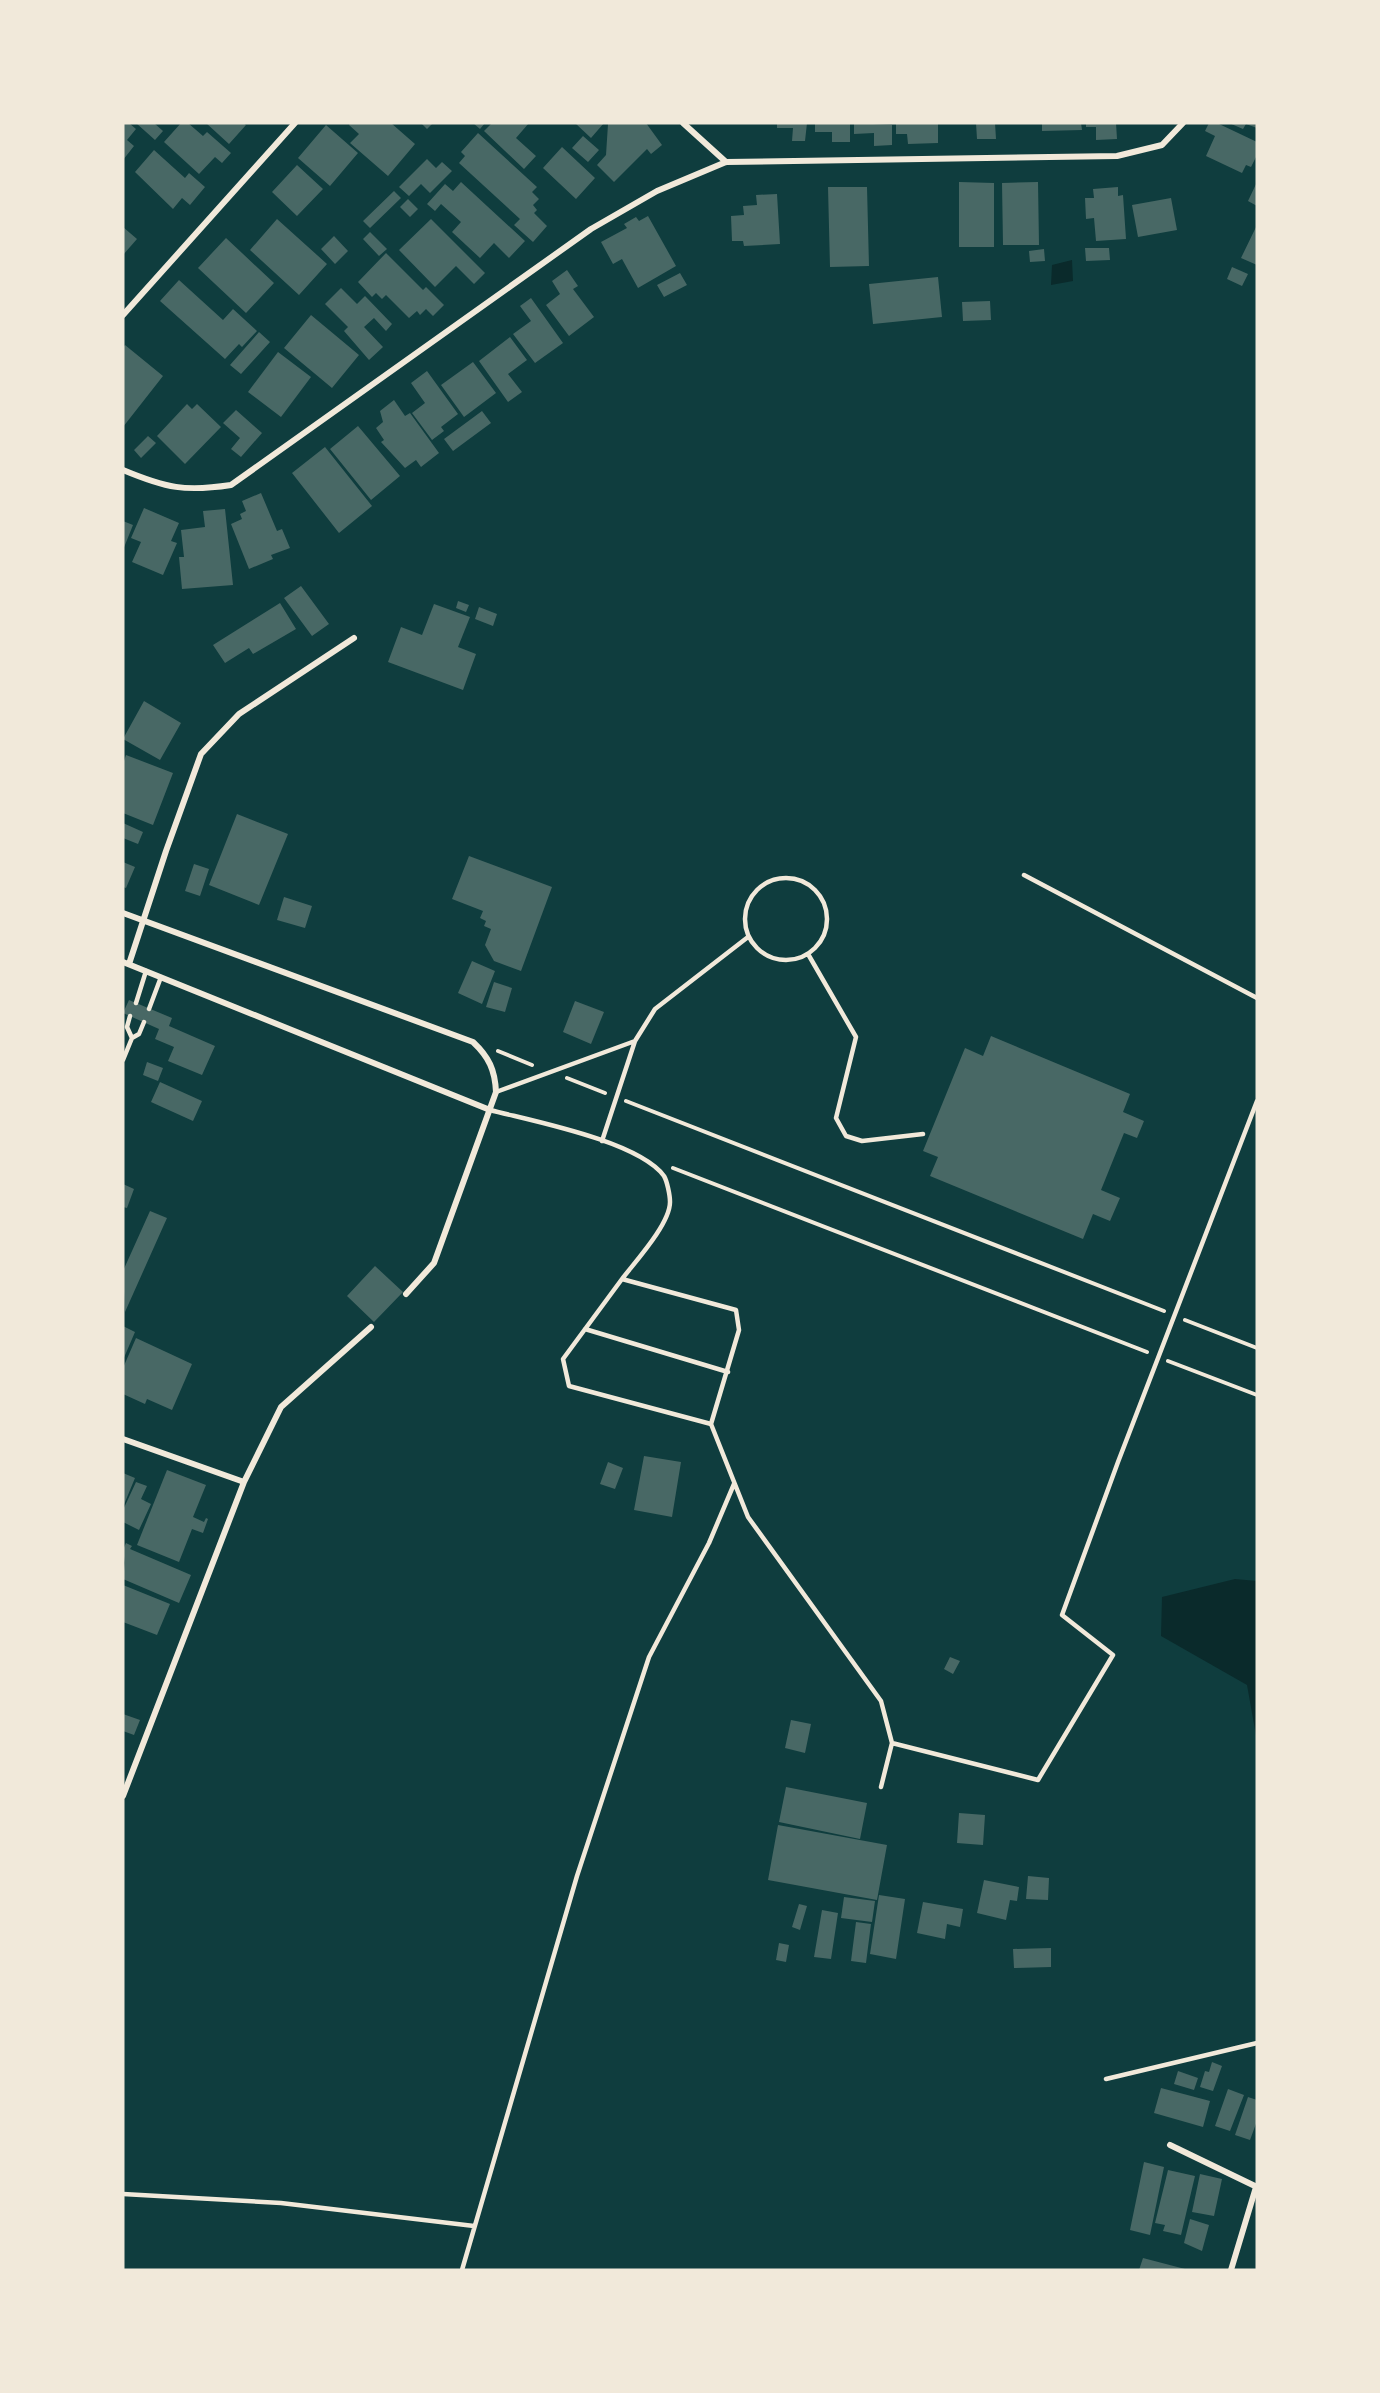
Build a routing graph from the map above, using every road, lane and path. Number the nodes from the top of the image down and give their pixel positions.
1 (295, 123) edge
2 (683, 123) edge
3 (1183, 123) edge
4 (726, 162) junction
5 (123, 315) edge
6 (123, 470) edge
7 (354, 638) dead end
8 (1024, 875) dead end
9 (123, 913) edge
10 (143, 921) junction
11 (748, 937) junction
12 (808, 954) junction
13 (126, 963) edge
14 (146, 971) junction
15 (161, 977) junction
16 (1257, 998) edge
17 (136, 1003) dead end
18 (149, 1009) dead end
19 (130, 1016) dead end
20 (144, 1022) dead end
21 (132, 1038) junction
22 (635, 1041) junction
23 (473, 1042) junction
24 (123, 1060) edge
25 (539, 1068) dead end
26 (561, 1076) dead end
27 (496, 1092) junction
28 (606, 1093) dead end
29 (617, 1098) dead end
30 (1257, 1101) edge
31 (490, 1110) junction
32 (923, 1134) dead end
33 (602, 1141) junction
34 (669, 1167) dead end
35 (622, 1279) junction
36 (406, 1294) dead end
37 (1169, 1313) dead end
38 (1180, 1317) dead end
39 (371, 1327) dead end
40 (585, 1329) junction
41 (1257, 1348) edge
42 (728, 1372) junction
43 (1257, 1395) edge
44 (711, 1424) junction
45 (123, 1439) edge
46 (244, 1482) junction
47 (734, 1484) junction
48 (892, 1743) junction
49 (881, 1787) dead end
50 (123, 1796) edge
51 (1257, 2043) edge
52 (1106, 2079) dead end
53 (1170, 2145) dead end
54 (1257, 2187) edge
55 (123, 2194) edge
56 (474, 2226) junction
57 (462, 2270) edge
58 (1231, 2270) edge

1 - 5 street
2 - 4 street
3 - 4 street
4 - 6 street
7 - 10 street
8 - 16 lane
9 - 10 street
10 - 13 street
10 - 23 street
11 - 12 lane
11 - 12 lane
11 - 22 lane
12 - 32 lane
13 - 14 street
14 - 15 street
14 - 17 lane
15 - 18 lane
15 - 31 street
19 - 21 lane
20 - 21 lane
21 - 24 lane
22 - 27 lane
22 - 33 lane
23 - 25 path
23 - 27 street
26 - 28 path
27 - 31 street
29 - 37 path
30 - 48 lane
31 - 33 lane
31 - 36 street
33 - 35 lane
34 - 43 path
35 - 40 lane
35 - 42 lane
38 - 41 path
39 - 46 street
40 - 42 lane
40 - 44 lane
42 - 44 lane
44 - 47 lane
45 - 46 street
46 - 50 street
47 - 48 lane
47 - 56 lane
48 - 49 lane
51 - 52 lane
53 - 54 street
54 - 58 street
55 - 56 lane
56 - 57 lane

